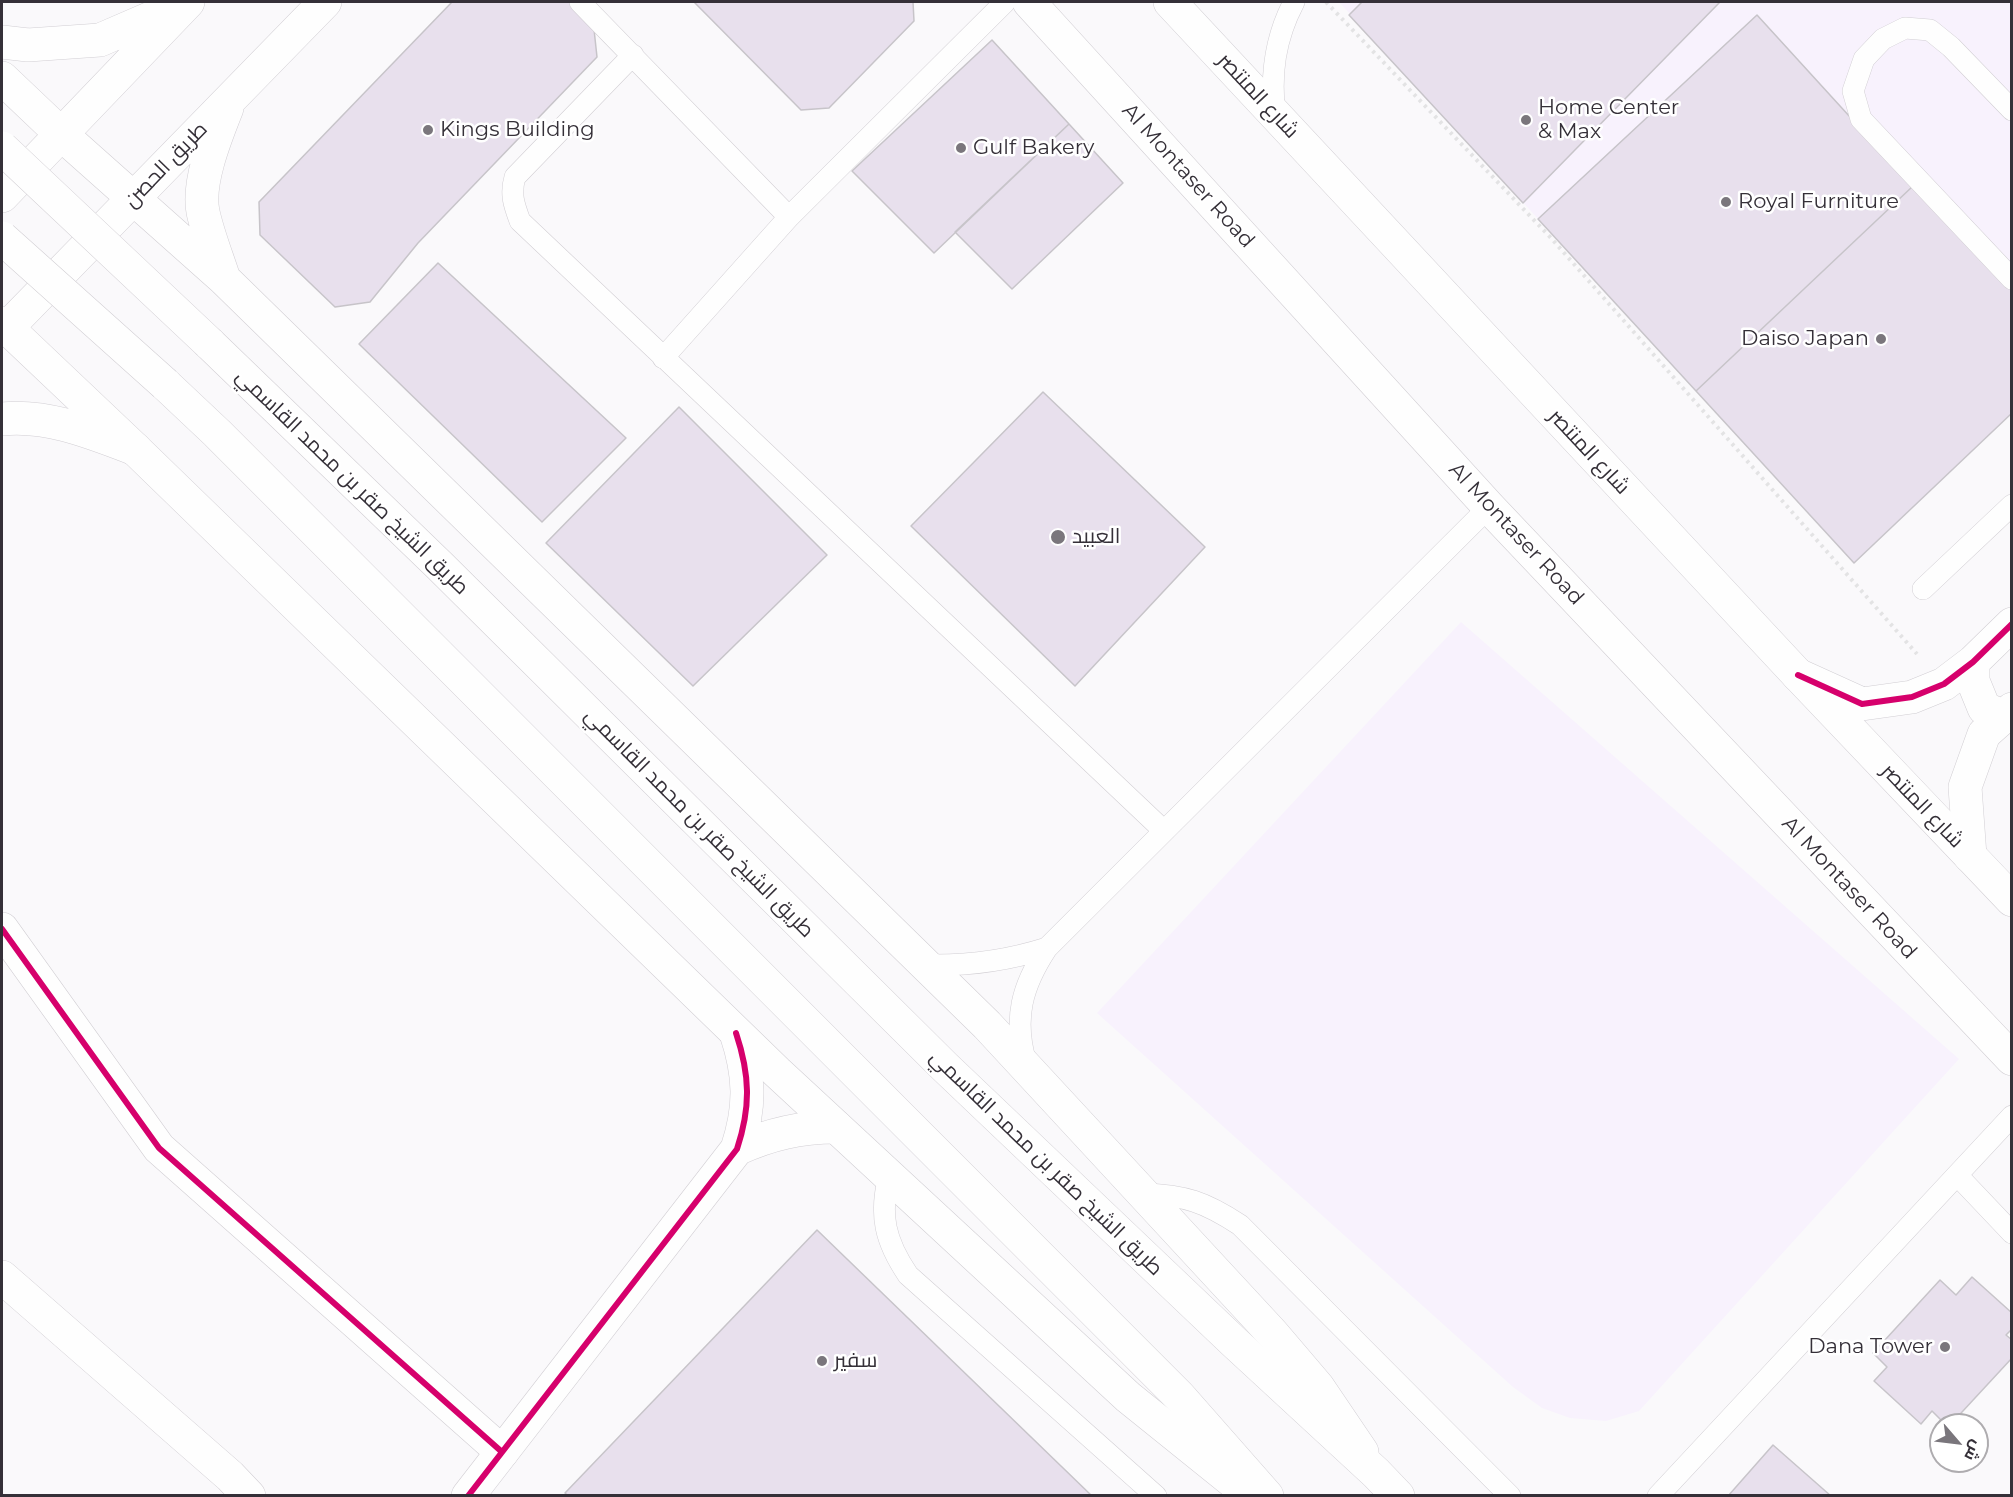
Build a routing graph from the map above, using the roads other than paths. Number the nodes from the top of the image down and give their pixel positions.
1 (187, 2) edge
2 (325, 2) edge
3 (580, 2) edge
4 (1005, 2) edge
5 (1029, 2) edge
6 (1170, 2) edge
7 (1294, 2) edge
8 (2, 42) edge
9 (633, 55) junction
10 (2, 78) edge
11 (231, 98) junction
12 (2012, 110) edge
13 (1275, 115) junction
14 (61, 134) junction
15 (2, 148) edge
16 (2, 196) edge
17 (133, 198) junction
18 (789, 217) junction
19 (2, 238) edge
20 (224, 279) junction
21 (2012, 279) edge
22 (3, 328) edge
23 (663, 358) junction
24 (2, 419) edge
25 (135, 449) junction
26 (2012, 505) edge
27 (1489, 507) junction
28 (1923, 589) dead end
29 (2012, 624) edge
30 (1973, 662) junction
31 (1798, 675) junction
32 (2008, 713) edge
33 (1163, 830) junction
34 (1970, 856) junction
35 (2012, 900) edge
36 (2, 929) edge
37 (1047, 948) junction
38 (926, 965) junction
39 (736, 1033) junction
40 (2012, 1059) edge
41 (1027, 1068) junction
42 (2012, 1116) edge
43 (836, 1127) junction
44 (737, 1149) junction
45 (1957, 1175) junction
46 (889, 1176) junction
47 (1143, 1194) junction
48 (2012, 1233) edge
49 (2, 1277) edge
50 (502, 1452) junction
51 (1387, 1484) edge
52 (469, 1495) edge
53 (249, 1496) edge
54 (1156, 1496) edge
55 (1251, 1496) edge
56 (1267, 1496) edge
57 (1510, 1496) edge
58 (1658, 1496) edge

1 - 8 main road
1 - 14 main road
2 - 11 main road, طريق الحصن
3 - 9 lane
4 - 18 lane
5 - 27 main road, Al Montaser Road
6 - 13 main road, شارع المنتصر
7 - 13 lane
9 - 18 lane
9 - 23 lane
10 - 14 main road
11 - 17 main road, طريق الحصن
11 - 20 main road
12 - 21 lane
13 - 31 main road, شارع المنتصر
14 - 16 main road
14 - 17 main road
15 - 51 main road, طريق الشيخ صقر بن محمد القاسمي, bridge
17 - 20 main road
17 - 22 main road, طريق الحصن
18 - 23 lane
19 - 56 main road, bridge
20 - 38 main road
22 - 25 main road
23 - 33 lane
24 - 25 main road
25 - 39 main road
26 - 28 lane
27 - 33 lane
27 - 40 main road, Al Montaser Road
29 - 30 main road
30 - 31 main road
30 - 32 main road
31 - 34 main road, شارع المنتصر
32 - 34 main road
33 - 37 lane
34 - 35 main road, شارع المنتصر
36 - 50 main road
37 - 38 lane
37 - 41 lane
38 - 41 main road
39 - 43 main road
39 - 44 main road
41 - 47 main road
42 - 45 lane
43 - 44 main road
43 - 46 main road
44 - 50 main road
45 - 48 lane
45 - 58 lane
46 - 54 lane
46 - 55 main road
47 - 51 main road
47 - 57 lane
49 - 53 main road
50 - 52 main road

